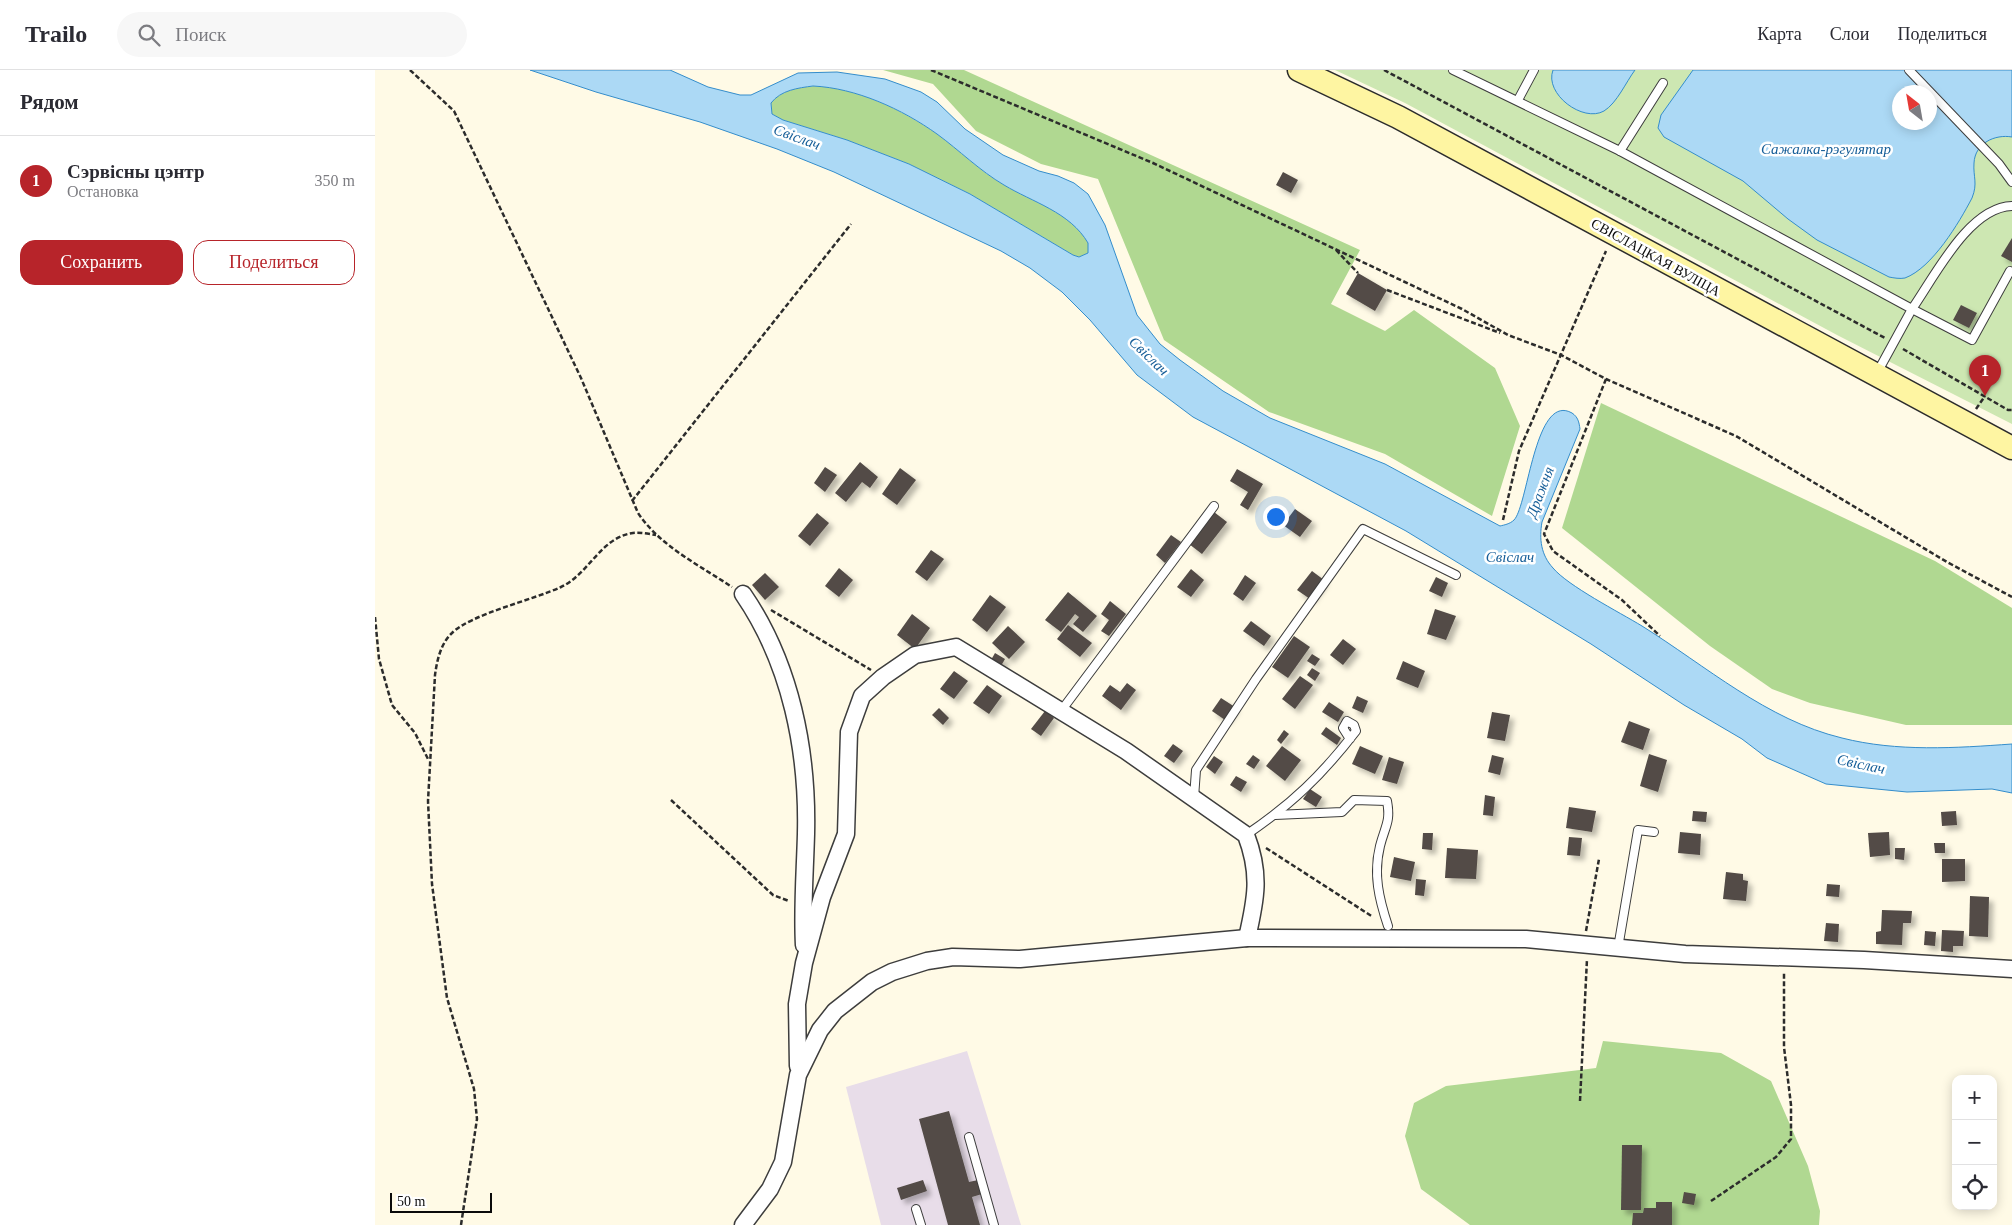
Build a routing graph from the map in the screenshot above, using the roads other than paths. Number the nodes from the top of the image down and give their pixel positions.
1 (1299, 70) edge
2 (1453, 70) edge
3 (1534, 70) edge
4 (1909, 70) edge
5 (1663, 83) dead end
6 (1518, 100) junction
7 (1620, 151) junction
8 (2012, 182) edge
9 (2012, 206) edge
10 (2010, 271) dead end
11 (1912, 308) junction
12 (1876, 375) junction
13 (2012, 448) edge
14 (1213, 506) dead end
15 (1456, 575) dead end
16 (743, 594) dead end
17 (1061, 711) junction
18 (1350, 739) dead end
19 (1194, 798) junction
20 (1275, 815) junction
21 (1654, 832) dead end
22 (1246, 835) junction
23 (1387, 926) road end
24 (1247, 938) junction
25 (1618, 948) junction
26 (804, 963) junction
27 (2012, 969) edge
28 (798, 1075) junction
29 (969, 1137) dead end
30 (916, 1209) dead end
31 (743, 1225) edge
32 (921, 1225) edge
33 (994, 1225) edge

1 - 12 main road, СВІСЛАЦКАЯ ВУЛІЦА
2 - 6 lane
3 - 6 lane
4 - 8 lane
5 - 7 lane
6 - 7 lane
7 - 11 lane
9 - 11 lane
10 - 11 lane
11 - 12 lane
12 - 13 main road, СВІСЛАЦКАЯ ВУЛІЦА
14 - 17 lane
15 - 19 lane
16 - 26 street
17 - 19 street
17 - 26 street
18 - 20 lane
19 - 22 street
20 - 22 lane
20 - 23 lane
21 - 25 lane
22 - 24 street
24 - 25 street
24 - 28 street
25 - 27 street
26 - 28 street
28 - 31 street
29 - 33 lane
30 - 32 lane

